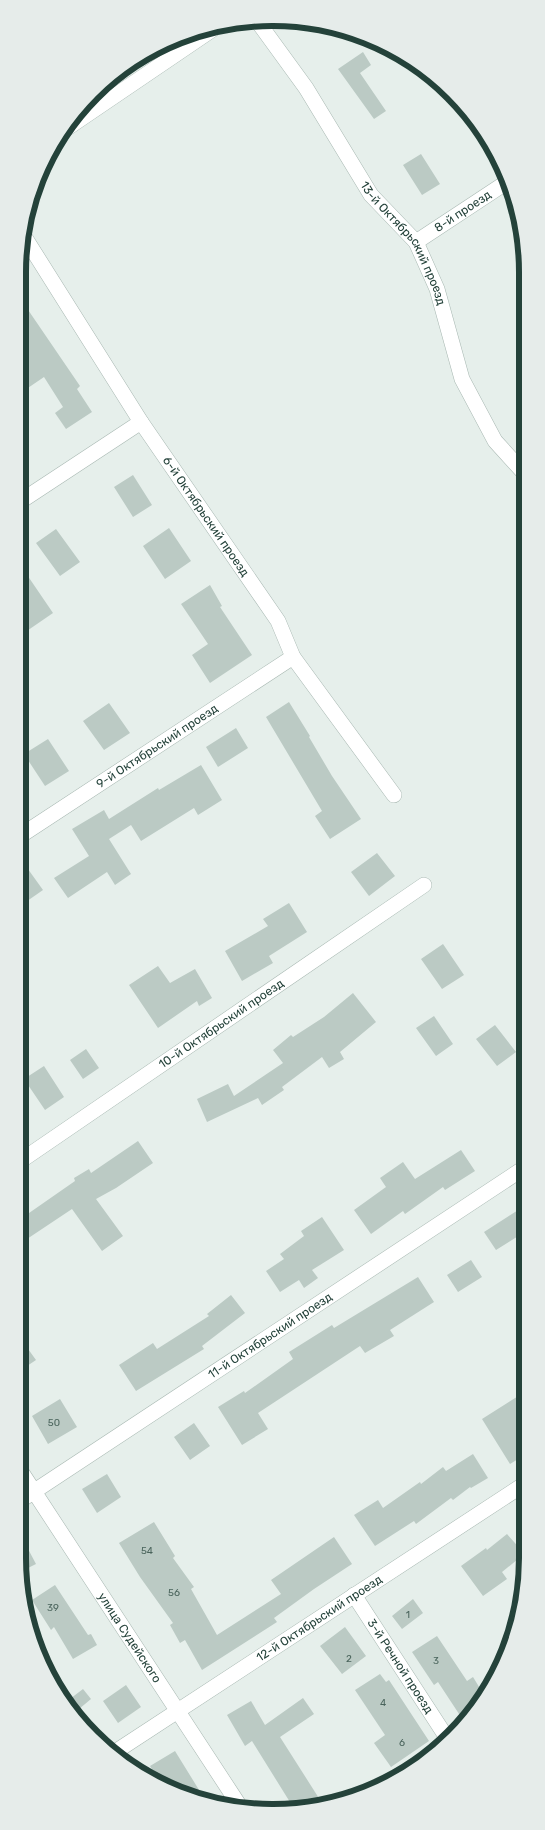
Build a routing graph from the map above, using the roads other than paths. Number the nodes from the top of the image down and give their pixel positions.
1 (261, 27) edge
2 (202, 37) edge
3 (79, 120) edge
4 (503, 185) edge
5 (28, 242) edge
6 (416, 242) junction
7 (141, 422) junction
8 (519, 468) edge
9 (26, 498) edge
10 (294, 657) junction
11 (394, 795) dead end
12 (26, 832) edge
13 (424, 885) dead end
14 (26, 1157) edge
15 (519, 1171) edge
16 (26, 1480) edge
17 (519, 1488) edge
18 (34, 1492) junction
19 (26, 1497) edge
20 (354, 1595) junction
21 (178, 1710) junction
22 (444, 1735) edge
23 (119, 1750) edge
24 (237, 1801) edge

1 - 6 street, 13-й Октябрьский проезд
2 - 3 street
4 - 6 street, 8-й проезд
5 - 7 street, 6-й Октябрьский проезд
6 - 8 street, 13-й Октябрьский проезд
7 - 9 street
7 - 10 street, 6-й Октябрьский проезд
10 - 11 street, 6-й Октябрьский проезд
10 - 12 street, 9-й Октябрьский проезд
13 - 14 street, 10-й Октябрьский проезд
15 - 18 street, 11-й Октябрьский проезд
16 - 18 street, улица Судейского
17 - 20 street, 12-й Октябрьский проезд
18 - 19 street, 11-й Октябрьский проезд
18 - 21 street, улица Судейского
20 - 21 street, 12-й Октябрьский проезд
20 - 22 street, 3-й Речной проезд
21 - 23 street, 12-й Октябрьский проезд
21 - 24 street, улица Судейского

